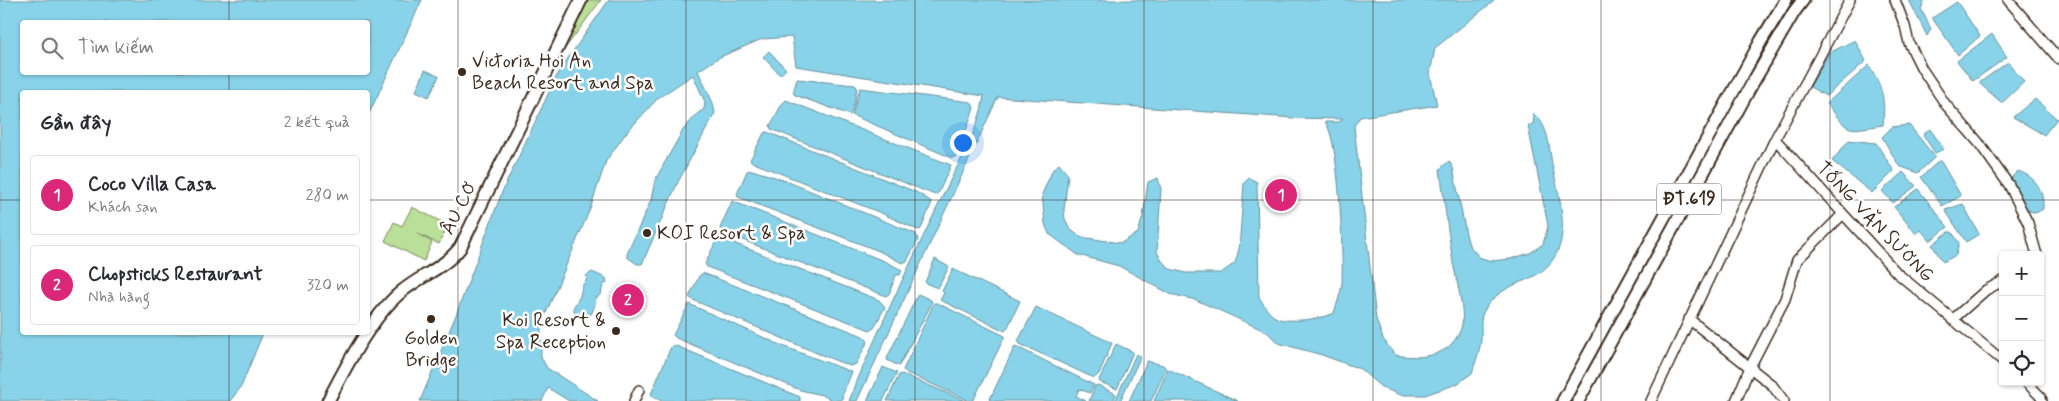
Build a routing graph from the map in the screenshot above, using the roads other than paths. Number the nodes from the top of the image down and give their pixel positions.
1 (581, 0) edge
2 (1786, 0) edge
3 (1803, 0) edge
4 (1895, 0) edge
5 (2008, 0) edge
6 (1848, 1) edge
7 (2059, 59) edge
8 (1775, 139) junction
9 (1843, 214) junction
10 (2036, 251) edge
11 (1999, 283) edge
12 (1689, 320) junction
13 (1952, 320) junction
14 (370, 330) edge
15 (367, 335) edge
16 (1999, 358) edge
17 (1750, 367) junction
18 (2030, 386) edge
19 (639, 390) dead end
20 (328, 401) edge
21 (634, 401) edge
22 (1563, 401) edge
23 (1578, 401) edge
24 (1650, 401) edge
25 (1736, 401) edge
26 (1784, 401) edge
27 (2042, 401) edge

1 - 14 main road, ÂU CƠ
2 - 22 main road, ĐT.619
3 - 23 main road, ĐT.619
4 - 10 street
5 - 7 street
6 - 8 street
8 - 9 street, TỐNG VĂN SƯƠNG
8 - 12 street
9 - 13 street, TỐNG VĂN SƯƠNG
9 - 17 street
11 - 13 street
12 - 17 street
12 - 24 street
13 - 16 street, TỐNG VĂN SƯƠNG
15 - 20 main road, ÂU CƠ
17 - 25 street
17 - 26 street
18 - 27 street
19 - 21 street

